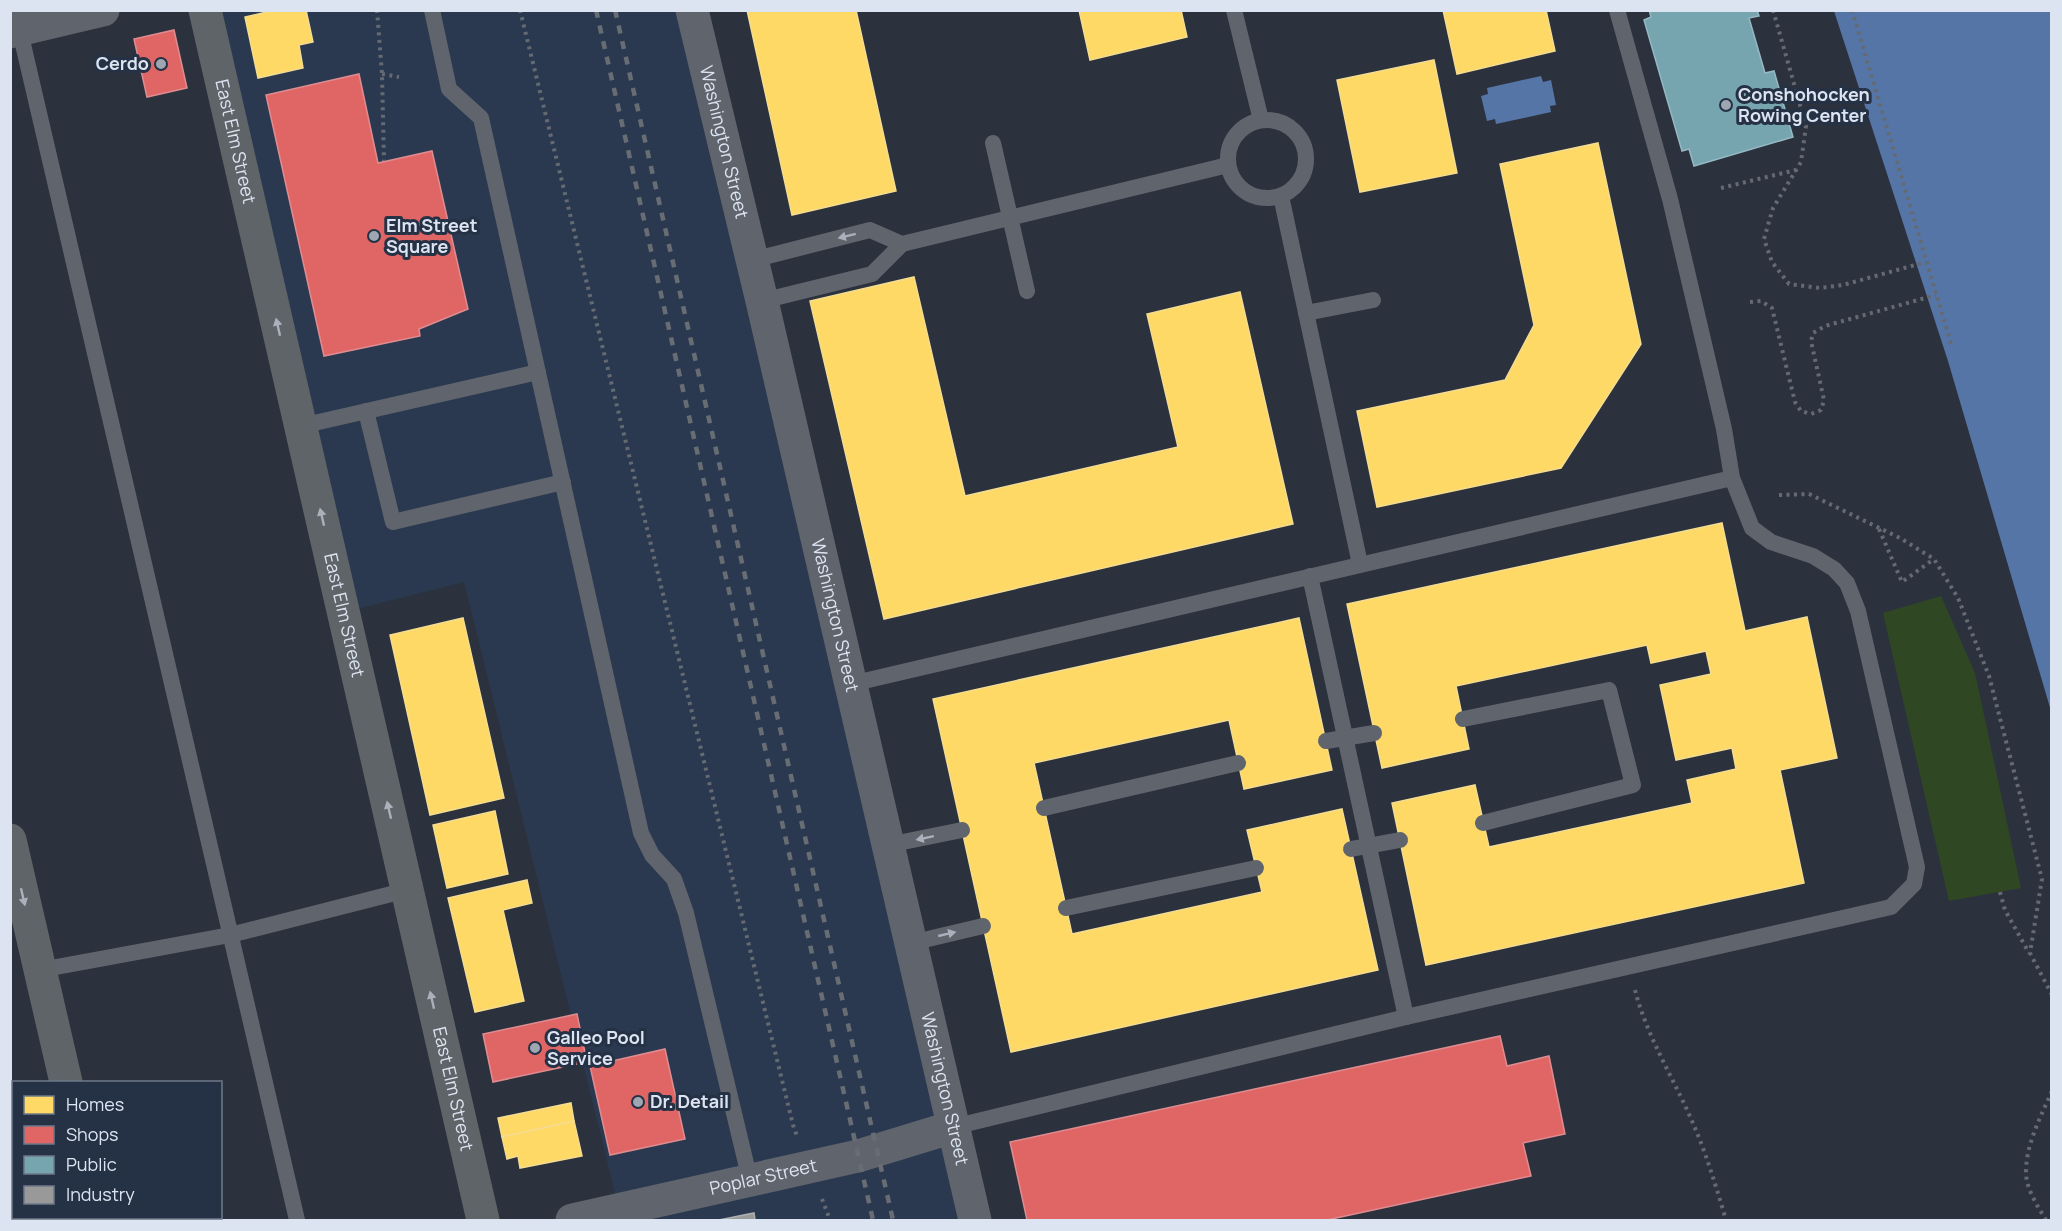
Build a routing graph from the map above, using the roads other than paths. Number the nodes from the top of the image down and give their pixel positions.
1 (103, 10) edge
2 (205, 10) edge
3 (432, 10) edge
4 (692, 10) edge
5 (1234, 10) edge
6 (1617, 10) edge
7 (15, 24) edge
8 (1261, 120) junction
9 (993, 143) dead end
10 (1228, 165) junction
11 (1281, 196) junction
12 (1011, 218) junction
13 (902, 244) junction
14 (752, 260) junction
15 (1027, 291) dead end
16 (1372, 300) dead end
17 (762, 301) junction
18 (1306, 313) junction
19 (538, 372) junction
20 (366, 411) junction
21 (301, 426) junction
22 (1732, 478) junction
23 (563, 482) junction
24 (1360, 564) junction
25 (1310, 576) junction
26 (851, 684) junction
27 (1463, 719) dead end
28 (1374, 733) dead end
29 (1346, 737) junction
30 (1326, 741) dead end
31 (1238, 762) dead end
32 (1044, 808) dead end
33 (1483, 823) dead end
34 (962, 830) dead end
35 (10, 840) edge
36 (1400, 840) dead end
37 (888, 845) junction
38 (1368, 845) junction
39 (1351, 849) dead end
40 (1256, 868) dead end
41 (407, 890) junction
42 (1066, 908) dead end
43 (983, 926) dead end
44 (230, 935) junction
45 (911, 943) junction
46 (40, 970) junction
47 (1406, 1017) junction
48 (66, 1081) edge
49 (953, 1127) junction
50 (750, 1180) junction
51 (297, 1221) edge
52 (483, 1221) edge
53 (572, 1221) edge
54 (975, 1221) edge

1 - 7 street
21 -> 2 main road, East Elm Street
3 - 19 lane
4 - 14 street, Washington Street
5 - 8 lane
6 - 22 lane
7 - 44 lane
8 - 10 lane
8 - 11 lane
9 - 12 lane
10 - 11 lane
10 - 12 lane
11 - 18 lane
12 - 13 lane
12 - 15 lane
13 -> 14 lane
13 - 17 lane
14 - 17 street, Washington Street
16 - 18 lane
17 - 26 street, Washington Street
18 - 24 lane
19 - 20 lane
19 - 23 lane
20 - 21 lane
20 - 23 lane
41 -> 21 main road, East Elm Street
22 - 24 lane
22 - 47 lane
23 - 50 lane
24 - 25 lane
25 - 26 lane
25 - 29 lane
26 - 37 street, Washington Street
27 - 33 lane
28 - 29 lane
29 - 30 lane
29 - 38 lane
31 - 32 lane
34 -> 37 lane
35 -> 46 main road
36 - 38 lane
37 - 45 street, Washington Street
38 - 39 lane
38 - 47 lane
40 - 42 lane
41 - 44 lane
52 -> 41 main road, East Elm Street
45 -> 43 lane
44 - 46 lane
44 - 51 lane
45 - 49 street, Washington Street
46 - 48 main road
47 - 49 lane
49 - 50 street, Poplar Street
49 - 54 street, Washington Street
50 - 53 street, Poplar Street

